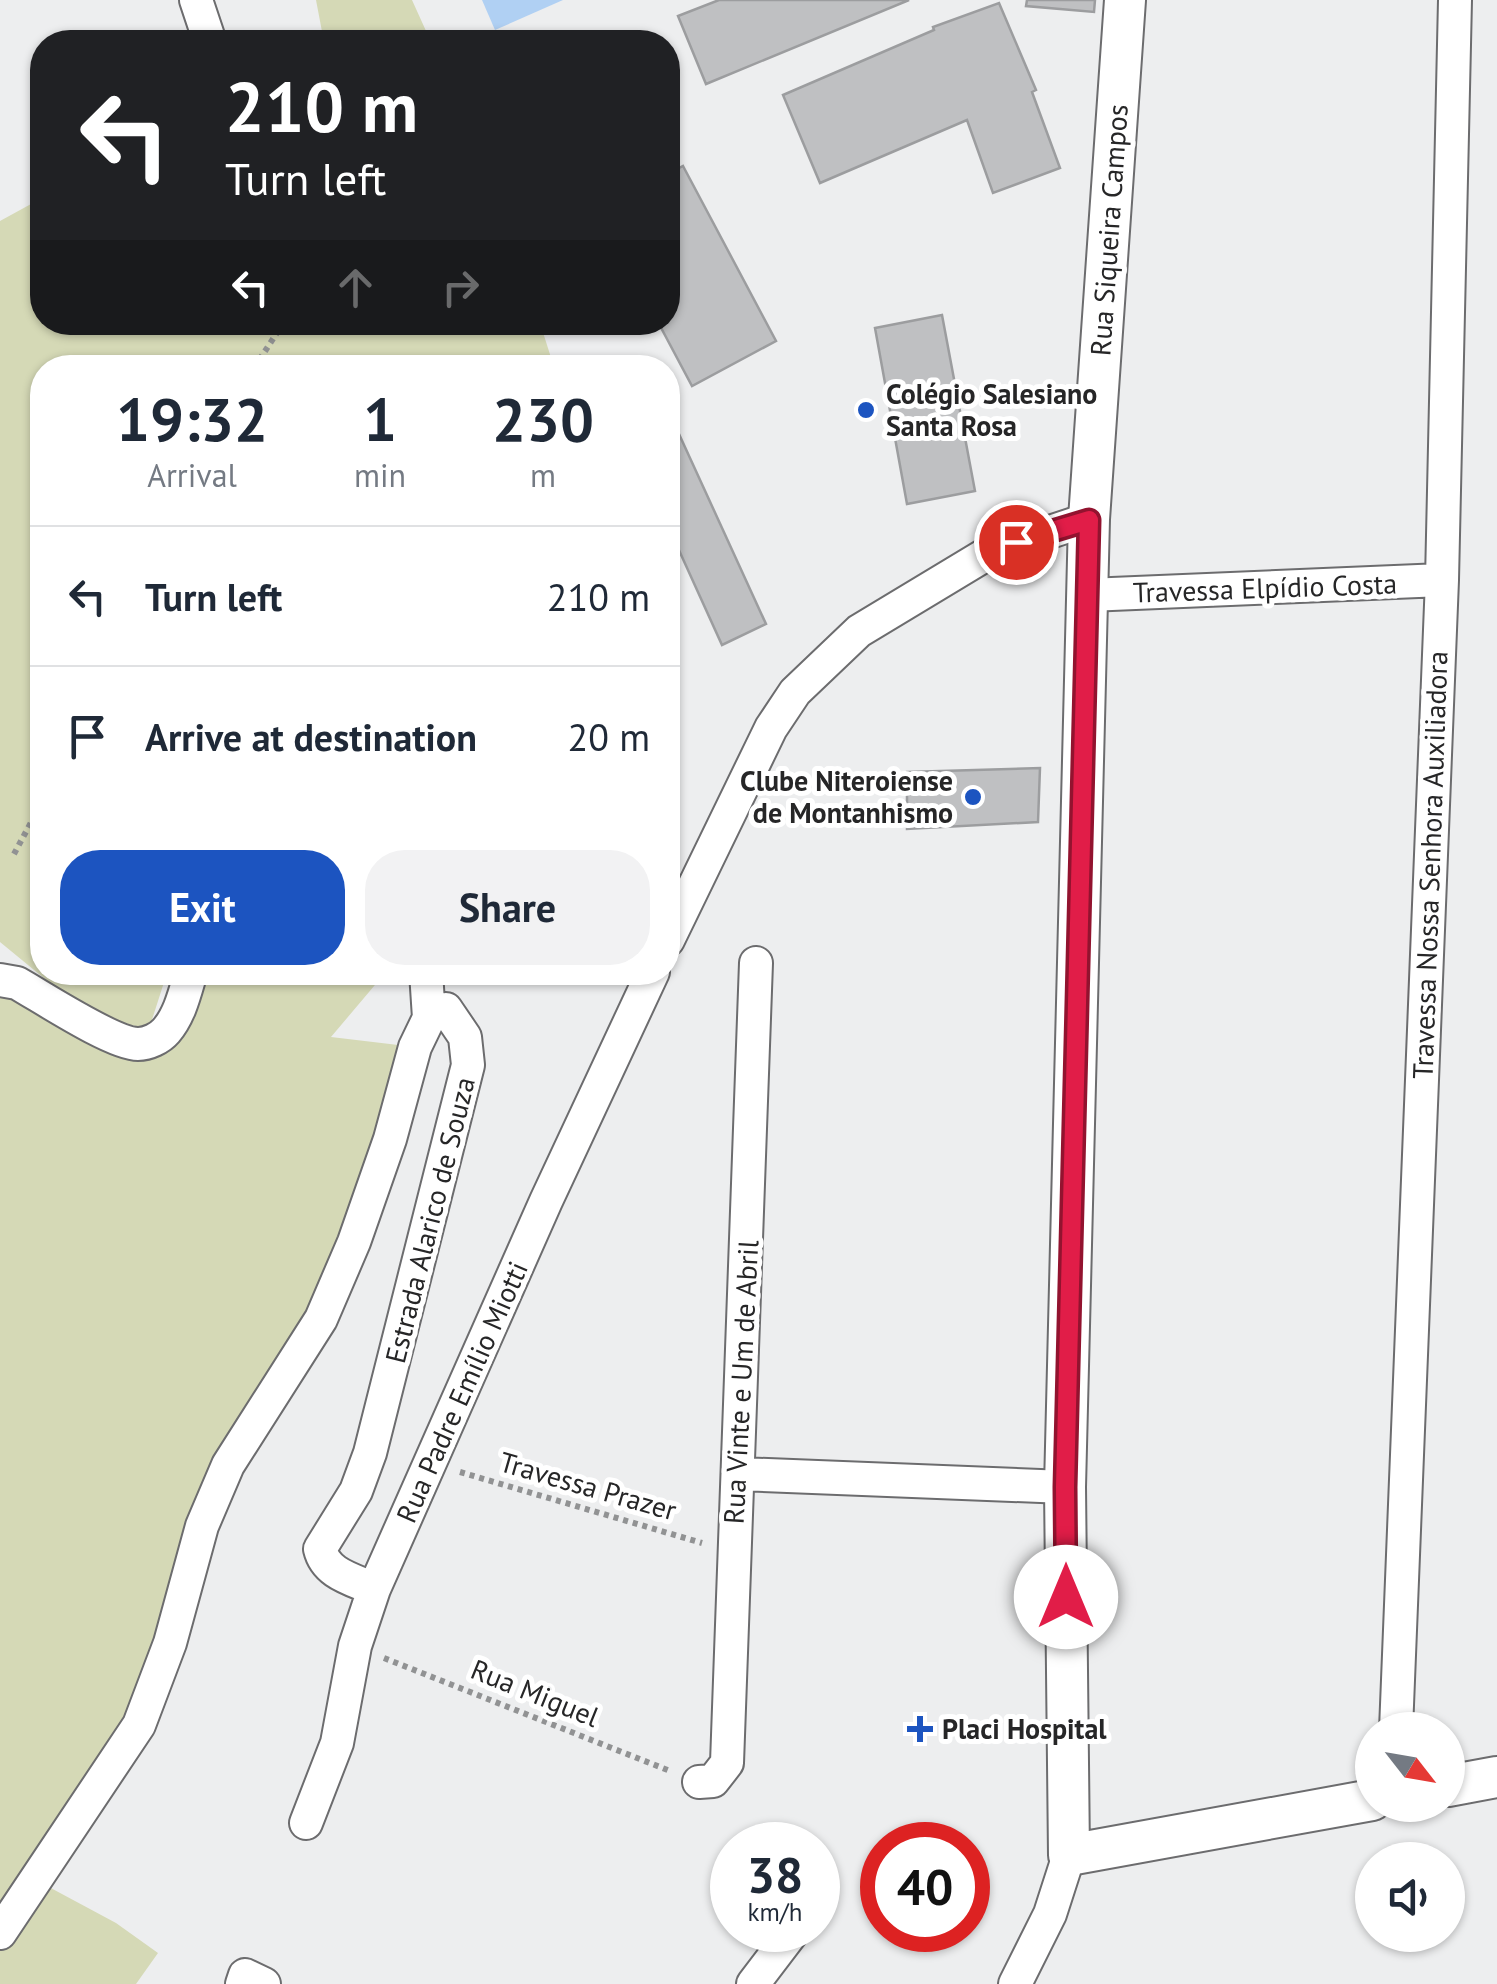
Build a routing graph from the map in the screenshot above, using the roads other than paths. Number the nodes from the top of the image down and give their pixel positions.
1 (196, 0) edge
2 (1125, 0) edge
3 (1455, 0) edge
4 (206, 30) edge
5 (1089, 520) junction
6 (1442, 580) junction
7 (1088, 595) junction
8 (680, 915) edge
9 (756, 963) dead end
10 (0, 980) edge
11 (187, 985) edge
12 (427, 985) edge
13 (647, 985) edge
14 (428, 1018) junction
15 (740, 1474) junction
16 (1065, 1487) junction
17 (374, 1589) junction
18 (1397, 1712) edge
19 (1497, 1778) edge
20 (699, 1782) road end
21 (1465, 1783) edge
22 (1355, 1803) edge
23 (306, 1822) dead end
24 (1069, 1855) junction
25 (0, 1933) edge
26 (777, 1952) edge
27 (753, 1984) edge
28 (1015, 1984) edge

1 - 4 street
2 - 5 street, Rua Siqueira Campos
3 - 6 street, Travessa Nossa Senhora Auxiliadora
5 - 7 street, Rua Siqueira Campos
5 - 8 street
6 - 7 street, Travessa Elpídio Costa
6 - 18 street, Travessa Nossa Senhora Auxiliadora
7 - 16 street, Rua Siqueira Campos
9 - 15 street, Rua Vinte e Um de Abril
10 - 11 street
12 - 14 street
13 - 17 street, Rua Padre Emílio Miotti
14 - 17 street, Estrada Alarico de Souza
14 - 25 street, Estrada Alarico de Souza
15 - 16 street
15 - 20 street, Rua Vinte e Um de Abril
16 - 24 street, Rua Siqueira Campos
17 - 23 street, Rua Padre Emílio Miotti
19 - 21 street
22 - 24 street
24 - 28 street
26 - 27 street

